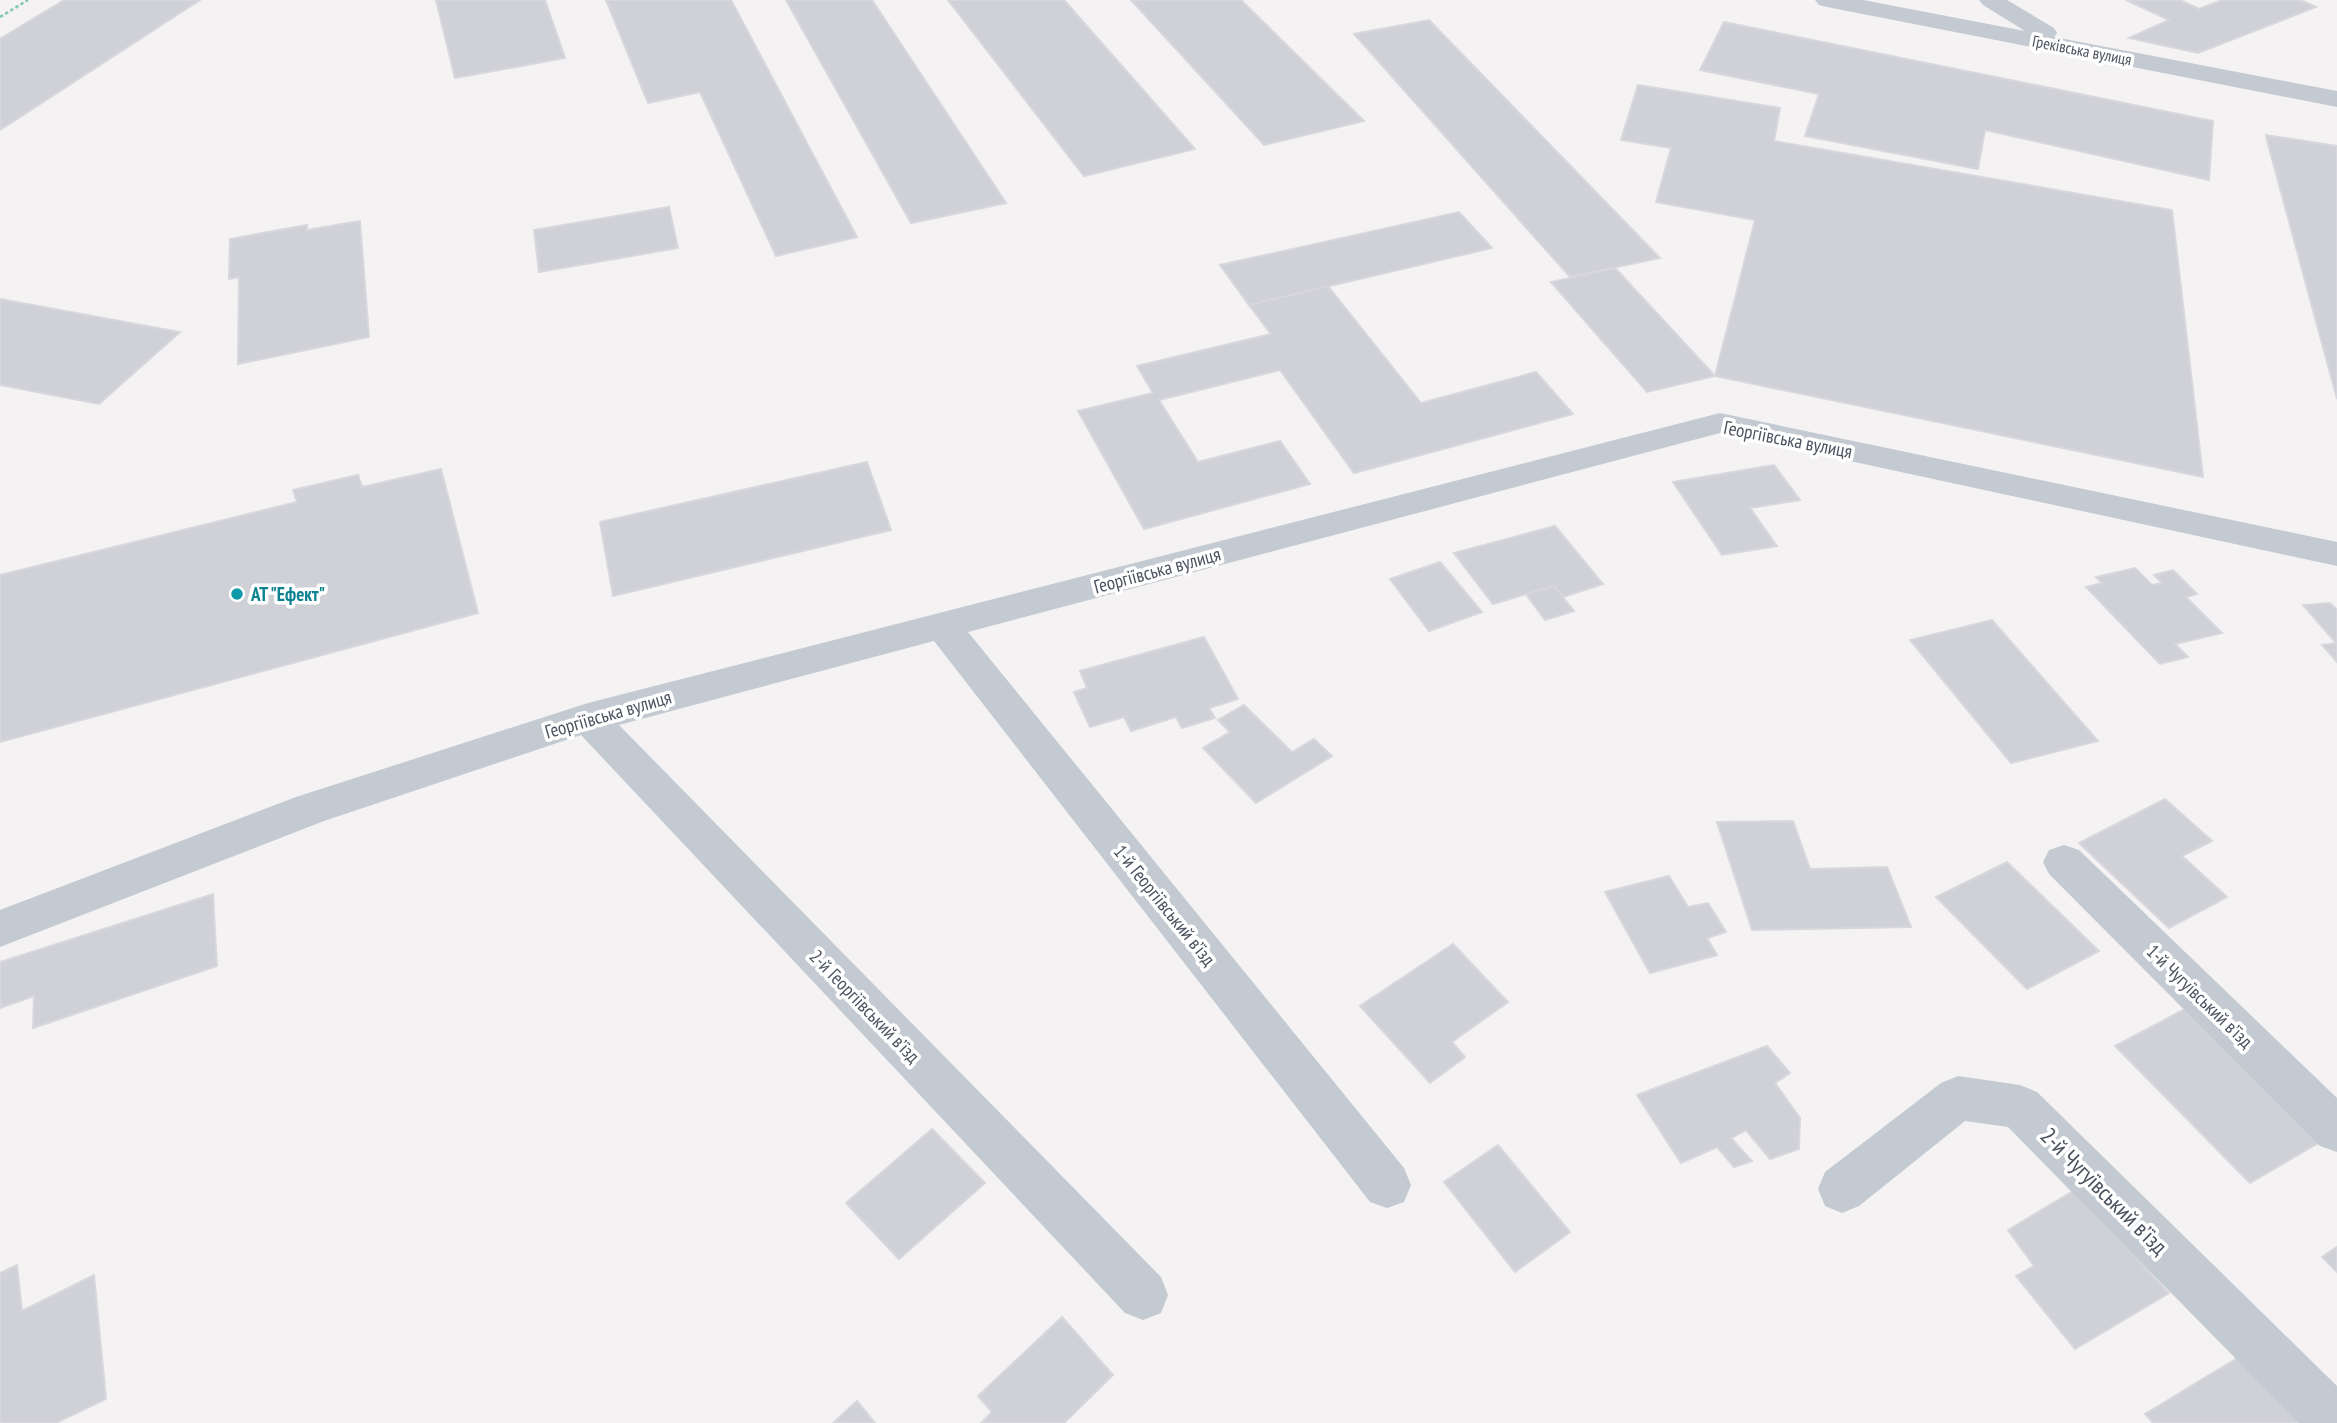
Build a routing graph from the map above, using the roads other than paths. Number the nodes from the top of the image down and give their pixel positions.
1 (1827, 0) edge
2 (1991, 0) edge
3 (2068, 47) junction
4 (2337, 99) edge
5 (2337, 554) edge
6 (942, 626) junction
7 (587, 718) junction
8 (2064, 862) dead end
9 (0, 929) edge
10 (2337, 1130) edge
11 (1387, 1185) dead end
12 (1842, 1189) dead end
13 (1143, 1295) dead end
14 (2337, 1423) edge

1 - 3 street, Греківська вулиця
2 - 3 street
3 - 4 street, Греківська вулиця
5 - 6 street, Георгіївська вулиця
6 - 7 street, Георгіївська вулиця
6 - 11 street, 1-й Георгіївський в’їзд
7 - 9 street, Георгіївська вулиця
7 - 13 street, 2-й Георгіївський в’їзд
8 - 10 street, 1-й Чугуївський в’їзд
12 - 14 street, 2-й Чугуївський в’їзд

